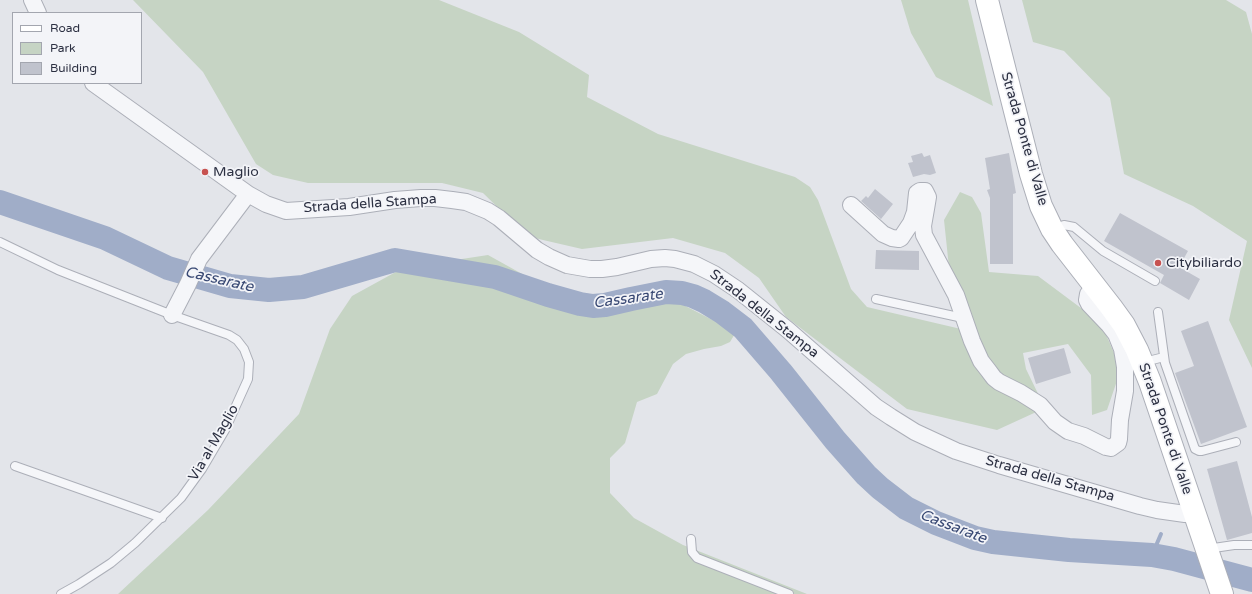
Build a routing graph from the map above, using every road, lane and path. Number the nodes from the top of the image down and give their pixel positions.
1 (32, 0) edge
2 (986, 0) edge
3 (38, 12) edge
4 (94, 84) edge
5 (248, 194) junction
6 (851, 205) dead end
7 (1052, 229) junction
8 (0, 242) edge
9 (1155, 281) dead end
10 (1095, 287) junction
11 (876, 298) dead end
12 (1158, 312) dead end
13 (172, 315) junction
14 (963, 318) junction
15 (1164, 357) junction
16 (1143, 362) junction
17 (1236, 442) dead end
18 (15, 466) dead end
19 (1194, 512) junction
20 (162, 518) junction
21 (691, 539) dead end
22 (1252, 545) edge
23 (1208, 551) junction
24 (61, 594) edge
25 (789, 594) edge
26 (1222, 594) edge

1 - 3 street
2 - 7 street, Strada Ponte di Valle
4 - 5 street, Strada della Stampa
5 - 13 street
5 - 19 street, Strada della Stampa
6 - 14 street, Strada Ponte di Valle
7 - 9 lane
7 - 10 street, Strada Ponte di Valle
8 - 13 lane, Via al Maglio
10 - 14 street, Strada Ponte di Valle
10 - 16 street, Strada Ponte di Valle
11 - 14 lane
12 - 15 lane
13 - 20 lane, Via al Maglio
15 - 16 lane
15 - 17 lane
16 - 19 street, Strada Ponte di Valle
18 - 20 lane
19 - 23 street, Strada Ponte di Valle
20 - 24 lane, Via al Maglio
21 - 25 lane
22 - 23 lane
23 - 26 street, Strada Ponte di Valle

